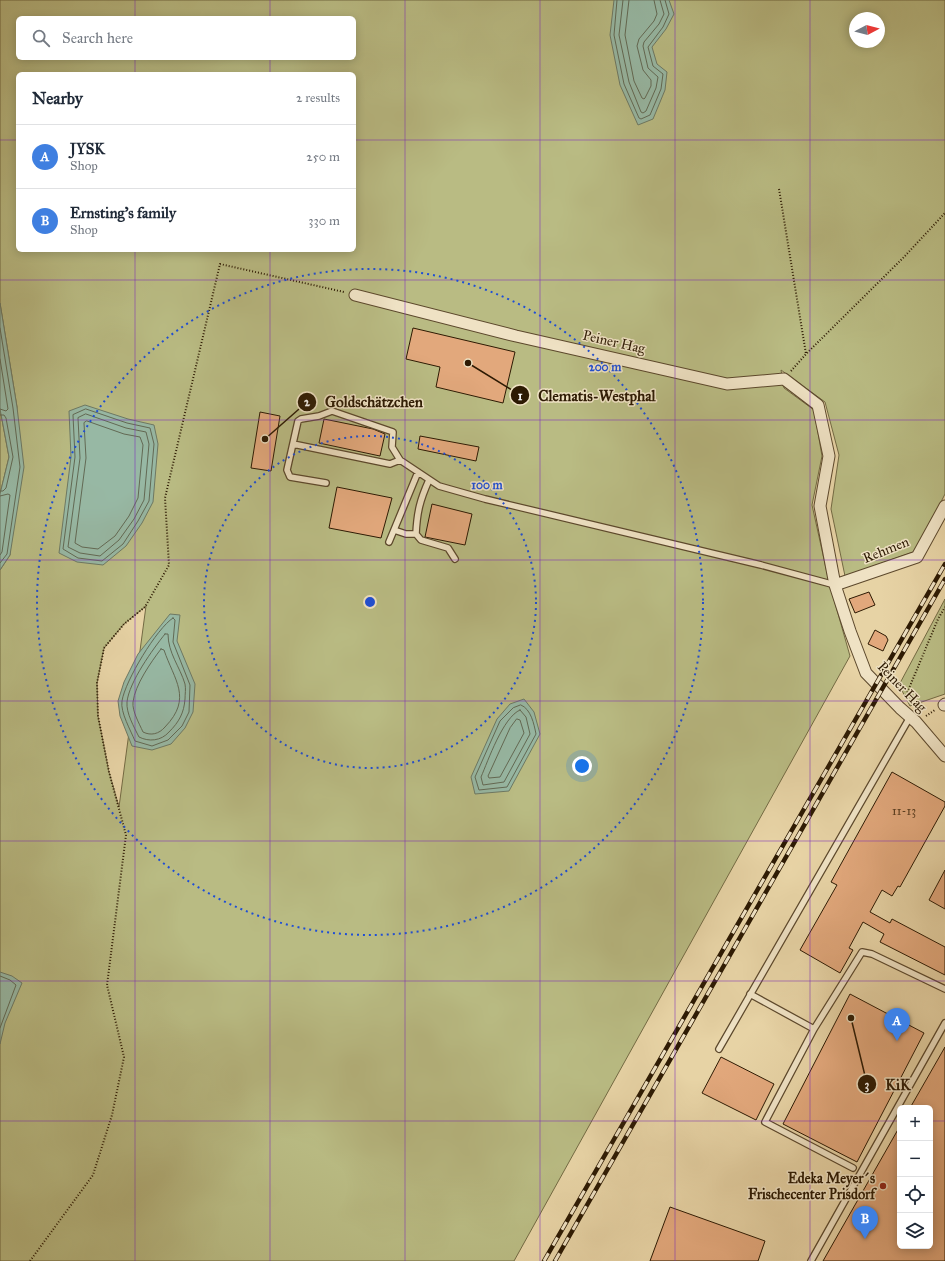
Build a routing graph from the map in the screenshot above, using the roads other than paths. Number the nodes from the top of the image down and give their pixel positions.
1 (355, 295) road end
2 (293, 444) junction
3 (400, 460) junction
4 (418, 472) junction
5 (429, 480) junction
6 (326, 482) dead end
7 (945, 506) edge
8 (394, 530) junction
9 (416, 534) junction
10 (389, 542) dead end
11 (455, 559) dead end
12 (835, 585) junction
13 (913, 720) junction
14 (945, 756) edge
15 (945, 989) edge
16 (750, 994) junction
17 (945, 1023) edge
18 (814, 1029) junction
19 (719, 1049) dead end
20 (853, 1168) dead end
21 (811, 1261) edge

1 - 12 street, Peiner Hag
2 - 3 lane
2 - 3 lane
2 - 6 lane
3 - 4 lane
4 - 5 lane
4 - 8 lane
5 - 9 lane
5 - 12 lane
7 - 12 street, Rehmen
8 - 9 lane
8 - 10 lane
9 - 11 lane
12 - 13 street, Peiner Hag
13 - 14 street, Peiner Hag
13 - 16 lane
15 - 18 lane
16 - 18 lane
16 - 19 lane
17 - 21 lane
18 - 20 lane

